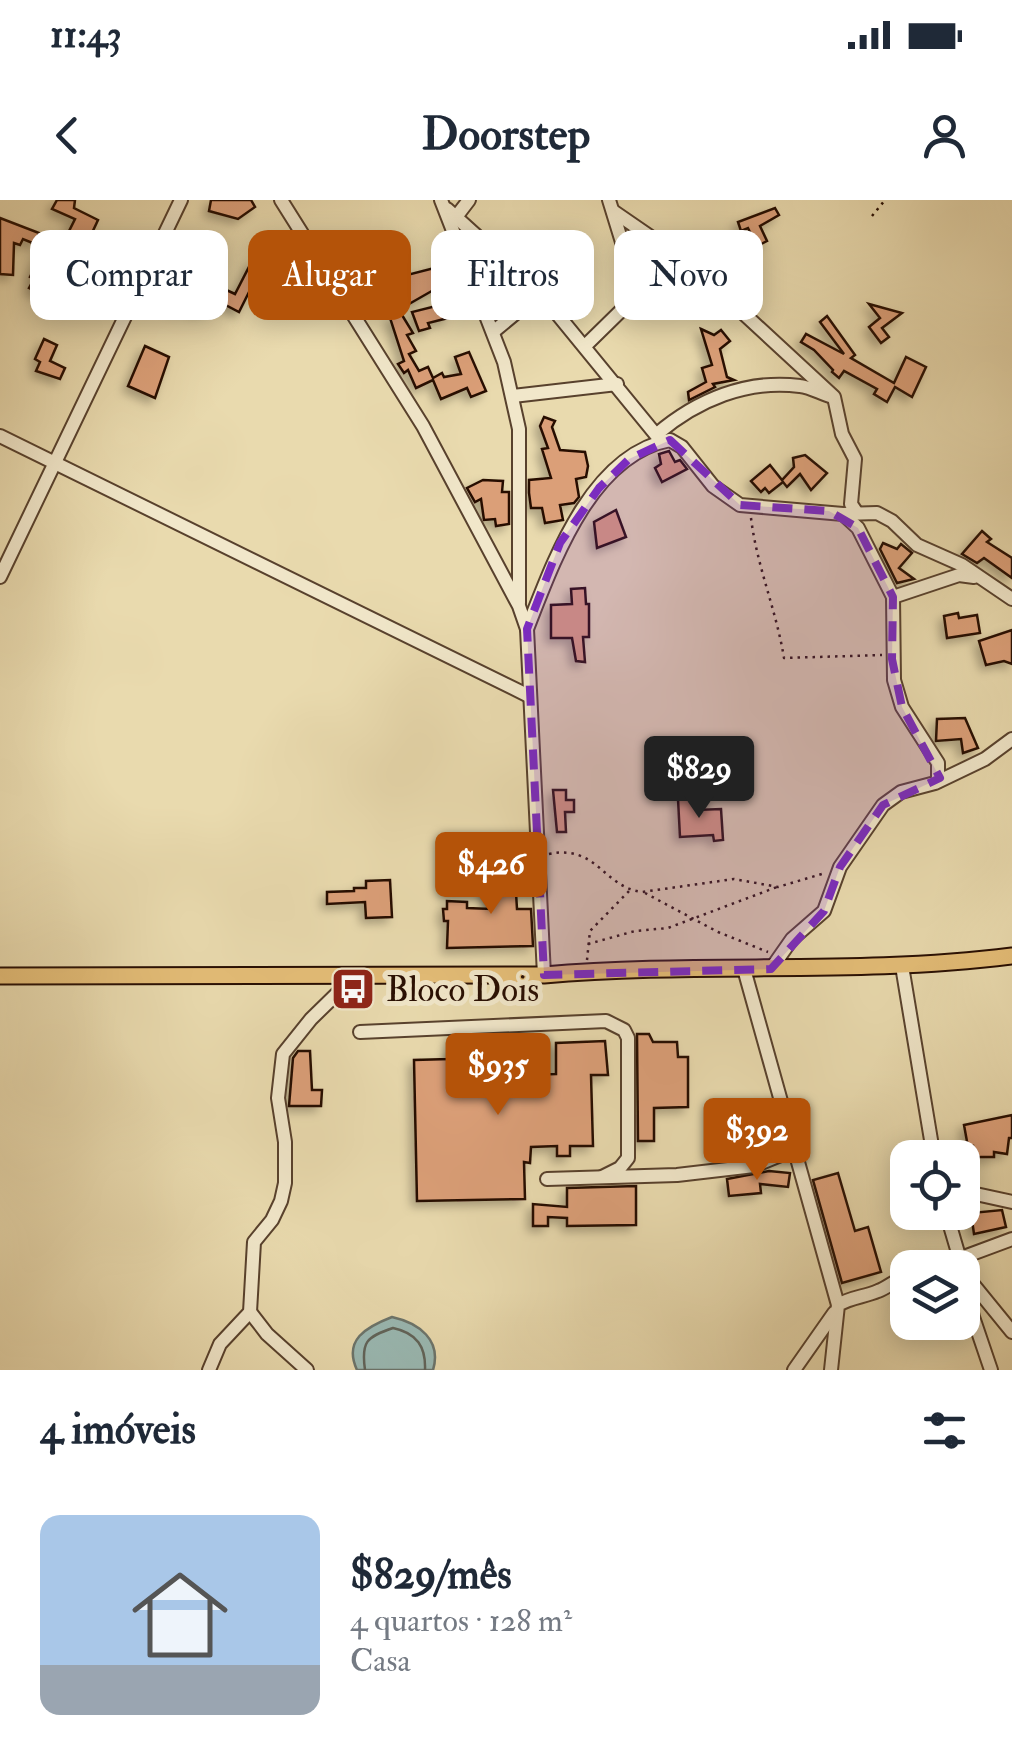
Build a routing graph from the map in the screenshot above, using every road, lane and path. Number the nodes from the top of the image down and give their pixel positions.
1 (181, 200) edge
2 (280, 200) edge
3 (469, 200) edge
4 (885, 200) edge
5 (611, 206) edge
6 (447, 208) edge
7 (872, 216) dead end
8 (471, 230) edge
9 (507, 320) edge
10 (564, 320) edge
11 (493, 332) junction
12 (586, 345) junction
13 (617, 384) junction
14 (513, 396) junction
15 (834, 397) junction
16 (0, 436) edge
17 (659, 438) junction
18 (58, 462) junction
19 (749, 506) junction
20 (850, 514) junction
21 (0, 577) edge
22 (986, 582) junction
23 (893, 597) junction
24 (1012, 600) edge
25 (519, 606) junction
26 (527, 629) junction
27 (892, 659) junction
28 (529, 696) junction
29 (1012, 739) edge
30 (938, 781) junction
31 (538, 857) junction
32 (840, 867) junction
33 (778, 887) junction
34 (630, 890) junction
35 (642, 892) junction
36 (694, 916) junction
37 (588, 944) junction
38 (1012, 956) edge
39 (775, 963) junction
40 (902, 966) junction
41 (744, 969) junction
42 (590, 971) junction
43 (2, 974) edge
44 (356, 975) junction
45 (544, 975) junction
46 (360, 1032) dead end
47 (931, 1140) edge
48 (792, 1141) junction
49 (602, 1177) junction
50 (547, 1179) dead end
51 (980, 1195) edge
52 (1012, 1202) edge
53 (1012, 1239) edge
54 (980, 1257) edge
55 (890, 1283) edge
56 (980, 1290) edge
57 (837, 1308) junction
58 (250, 1312) junction
59 (980, 1331) edge
60 (1012, 1332) edge
61 (209, 1370) edge
62 (307, 1370) edge
63 (794, 1370) edge
64 (830, 1370) edge
65 (991, 1370) edge

1 - 18 street
2 - 25 street
3 - 6 street
4 - 7 path
5 - 12 street
5 - 15 street
6 - 8 street
6 - 11 street
9 - 11 street
10 - 12 street
11 - 14 street
12 - 13 street
13 - 14 street
13 - 17 street
14 - 25 street
15 - 17 street
15 - 20 street
16 - 18 street
17 - 19 street
17 - 26 street
18 - 21 street
18 - 28 street
19 - 20 street
19 - 27 path
20 - 22 street
20 - 23 street
22 - 23 street
22 - 24 street
23 - 27 street
25 - 26 street
26 - 28 street
27 - 30 street
28 - 31 street
29 - 30 street
30 - 32 street
31 - 34 path
31 - 45 street
32 - 33 path
32 - 39 street
33 - 35 path
33 - 36 path
34 - 35 path
34 - 37 path
35 - 36 path
36 - 37 path
36 - 39 path
37 - 42 path
38 - 40 main road
39 - 40 main road
39 - 41 main road
40 - 47 street
41 - 42 main road
41 - 48 street
42 - 45 main road
43 - 44 main road
44 - 45 main road
44 - 58 street
46 - 49 street
48 - 49 street
48 - 57 street
49 - 50 street
51 - 52 street
53 - 54 street
55 - 57 street
56 - 60 street
57 - 63 street
57 - 64 street
58 - 61 street
58 - 62 street
59 - 65 street

